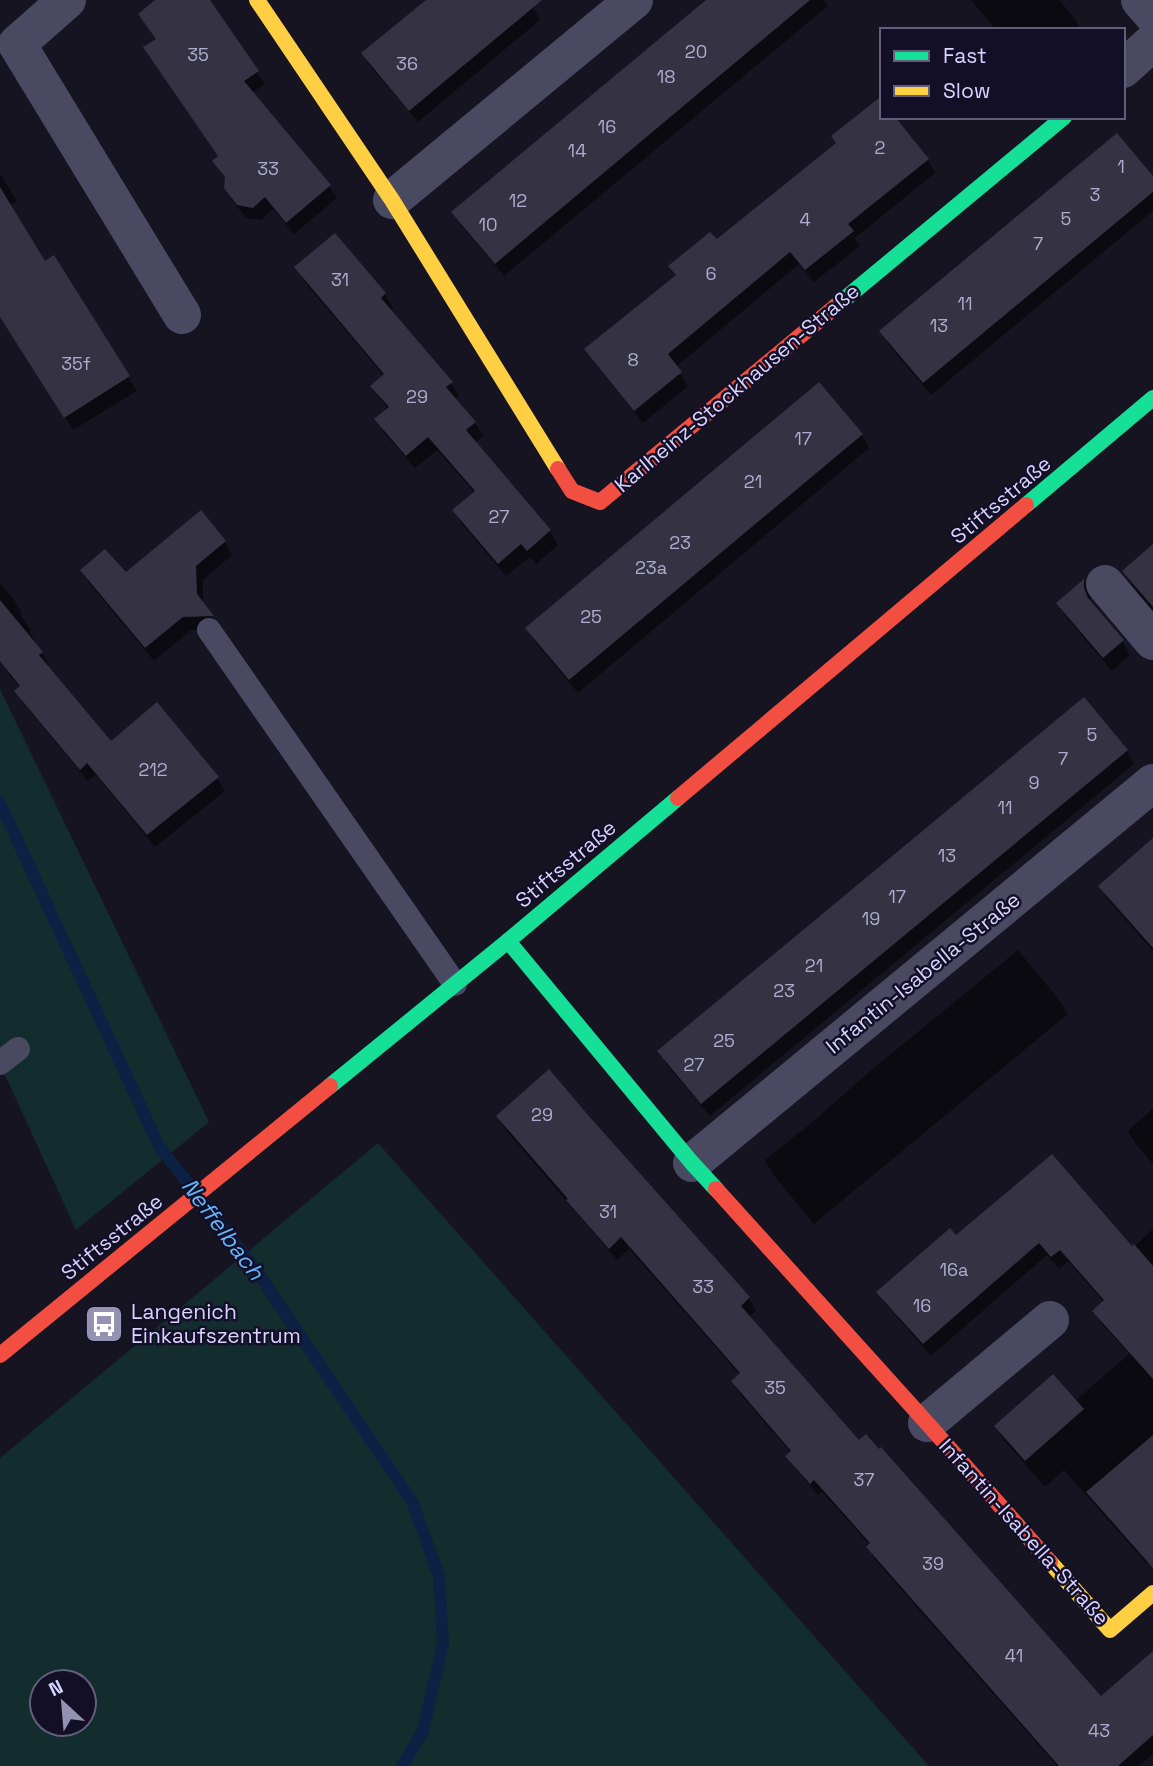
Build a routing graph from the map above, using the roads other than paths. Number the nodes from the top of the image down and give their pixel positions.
1 (67, 0) edge
2 (257, 0) edge
3 (634, 0) edge
4 (1140, 0) edge
5 (1153, 15) edge
6 (1153, 42) edge
7 (1125, 67) edge
8 (1062, 119) edge
9 (392, 200) junction
10 (182, 315) dead end
11 (1153, 398) edge
12 (1105, 584) dead end
13 (209, 630) dead end
14 (1153, 642) edge
15 (1153, 783) edge
16 (508, 941) junction
17 (455, 984) junction
18 (692, 1163) junction
19 (1050, 1320) dead end
20 (0, 1355) edge
21 (927, 1423) junction
22 (1153, 1593) edge

1 - 10 street
2 - 9 street, Karlheinz-Stockhausen-Straße
3 - 9 street
4 - 5 street
6 - 7 street
8 - 9 street, Karlheinz-Stockhausen-Straße
11 - 16 street, Stiftsstraße
12 - 14 street
13 - 17 lane
15 - 18 street, Infantin-Isabella-Straße
16 - 17 street, Stiftsstraße
16 - 18 street, Infantin-Isabella-Straße
17 - 20 street, Stiftsstraße
18 - 21 street, Infantin-Isabella-Straße
19 - 21 street, Infantin-Isabella-Straße
21 - 22 street, Infantin-Isabella-Straße

